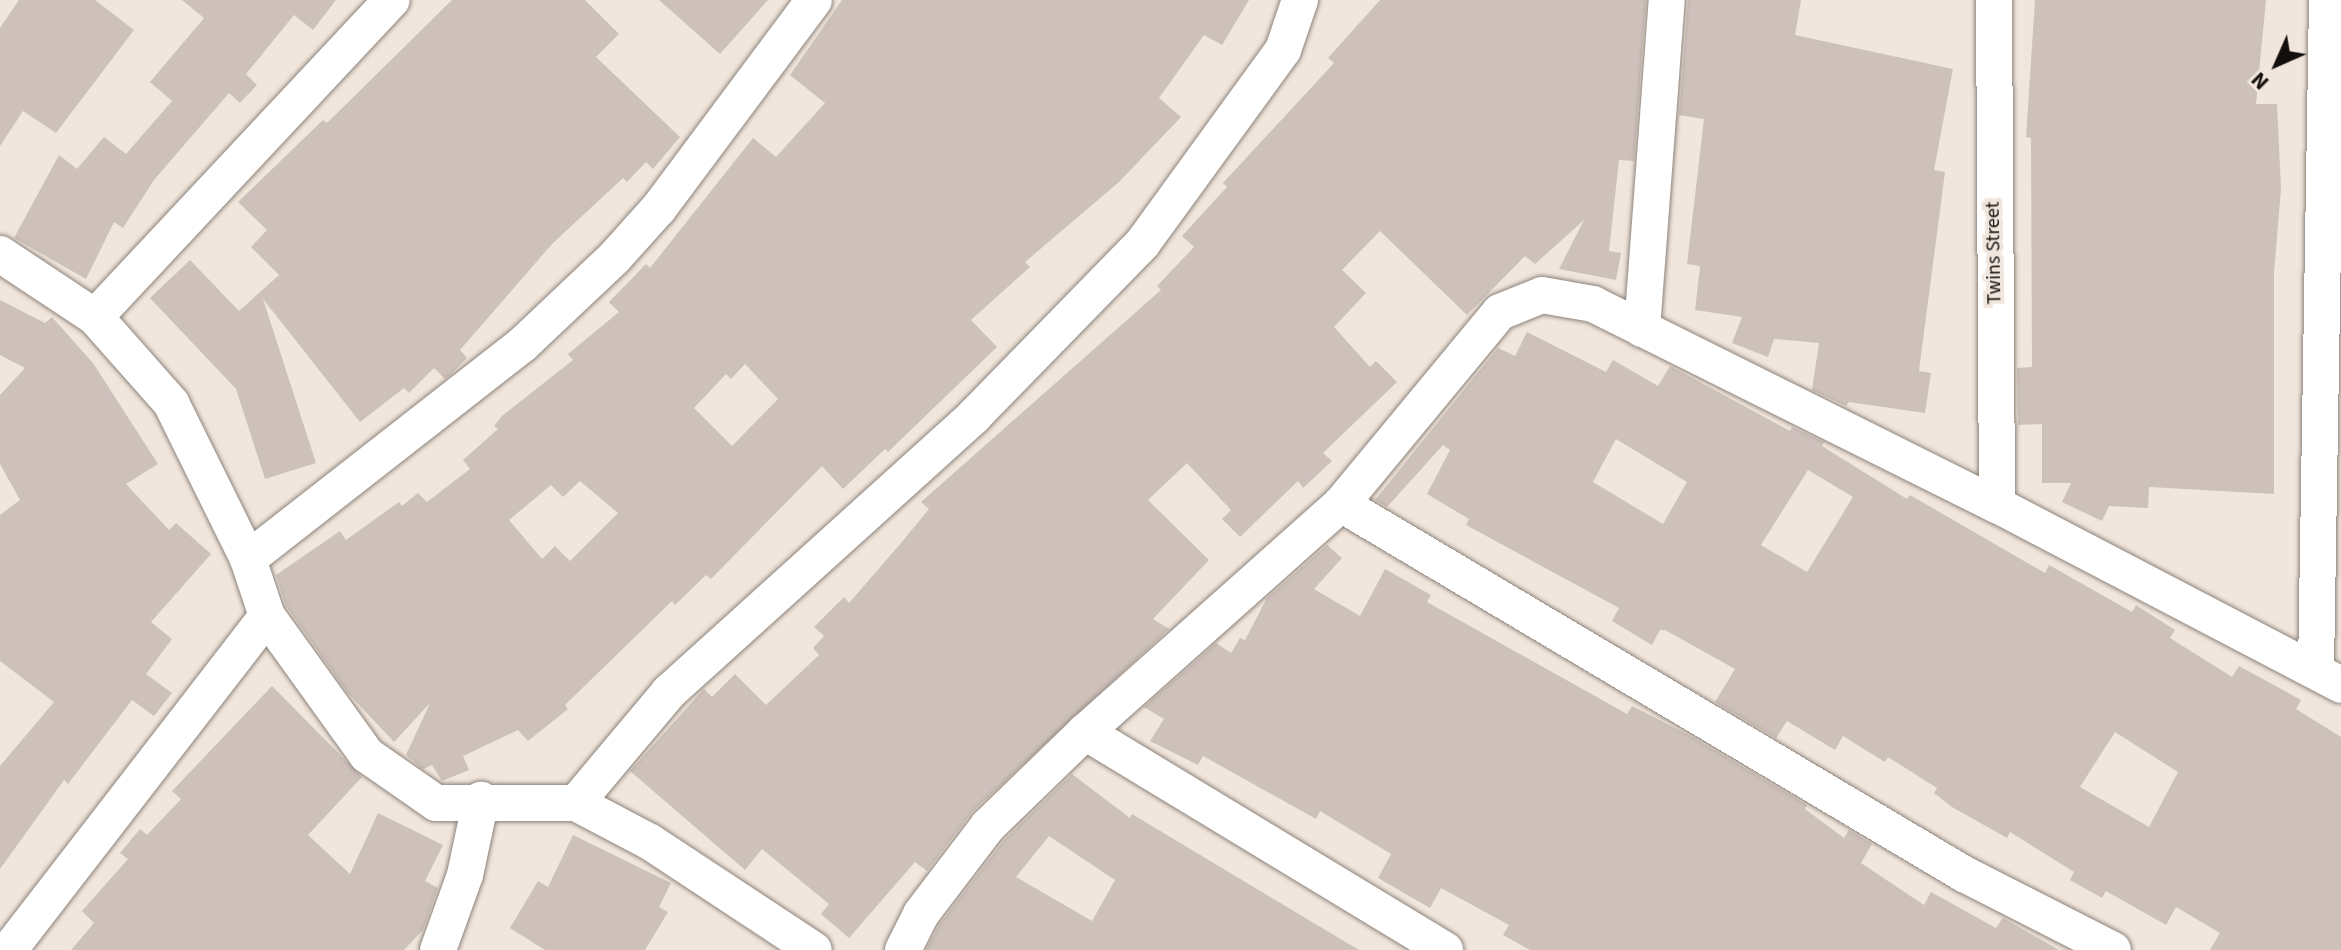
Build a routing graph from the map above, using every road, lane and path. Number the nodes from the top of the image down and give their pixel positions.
1 (392, 0) edge
2 (814, 0) edge
3 (1300, 0) edge
4 (1667, 0) edge
5 (1994, 0) edge
6 (2327, 0) edge
7 (0, 254) edge
8 (95, 317) junction
9 (1642, 329) junction
10 (1341, 504) junction
11 (1997, 505) junction
12 (248, 559) junction
13 (267, 616) junction
14 (2328, 678) edge
15 (1085, 732) junction
16 (481, 800) junction
17 (576, 803) junction
18 (9, 950) edge
19 (438, 950) edge
20 (814, 950) edge
21 (903, 950) edge
22 (1445, 950) edge
23 (2113, 950) edge

1 - 8 street
2 - 12 street
3 - 17 street
4 - 9 street
5 - 11 street, Twins Street
6 - 14 street
7 - 8 street
8 - 12 street
9 - 10 street
9 - 11 street
10 - 15 street
10 - 23 street
11 - 14 street
12 - 13 street
13 - 16 street
13 - 18 street
15 - 21 street
15 - 22 street
16 - 17 street
16 - 19 street
17 - 20 street

